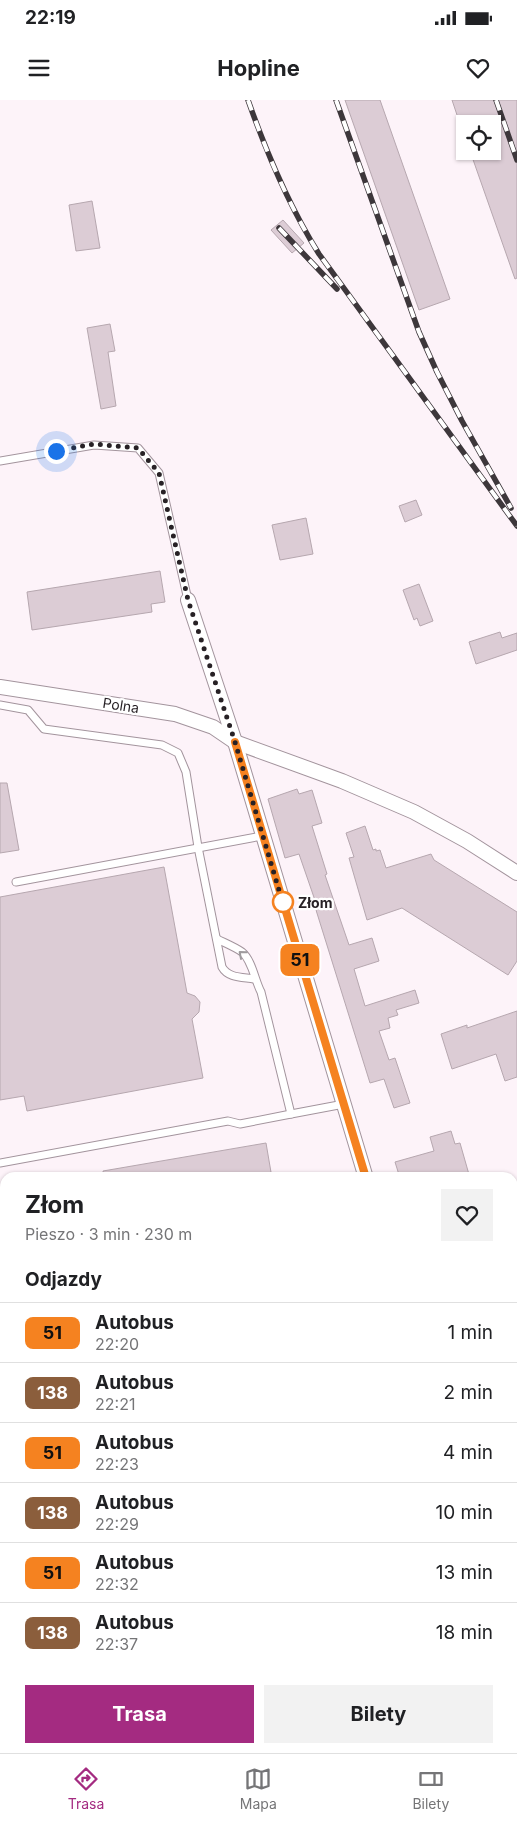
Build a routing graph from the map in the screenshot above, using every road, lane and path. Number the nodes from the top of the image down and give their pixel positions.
1 (0, 461) edge
2 (188, 600) joint
3 (0, 687) edge
4 (0, 705) edge
5 (235, 742) junction
6 (262, 836) junction
7 (198, 847) junction
8 (517, 873) edge
9 (16, 882) dead end
10 (217, 941) junction
11 (254, 979) junction
12 (344, 1104) junction
13 (291, 1114) junction
14 (0, 1163) edge
15 (364, 1172) edge

1 - 2 lane
2 - 5 street
3 - 5 street, Polna
4 - 7 lane
5 - 6 street
5 - 8 street, Polna
6 - 7 lane
6 - 12 street
7 - 9 lane
7 - 10 lane
11 -> 10 lane
10 - 11 lane
11 - 13 lane
12 - 13 lane
12 - 15 street
13 - 14 lane

